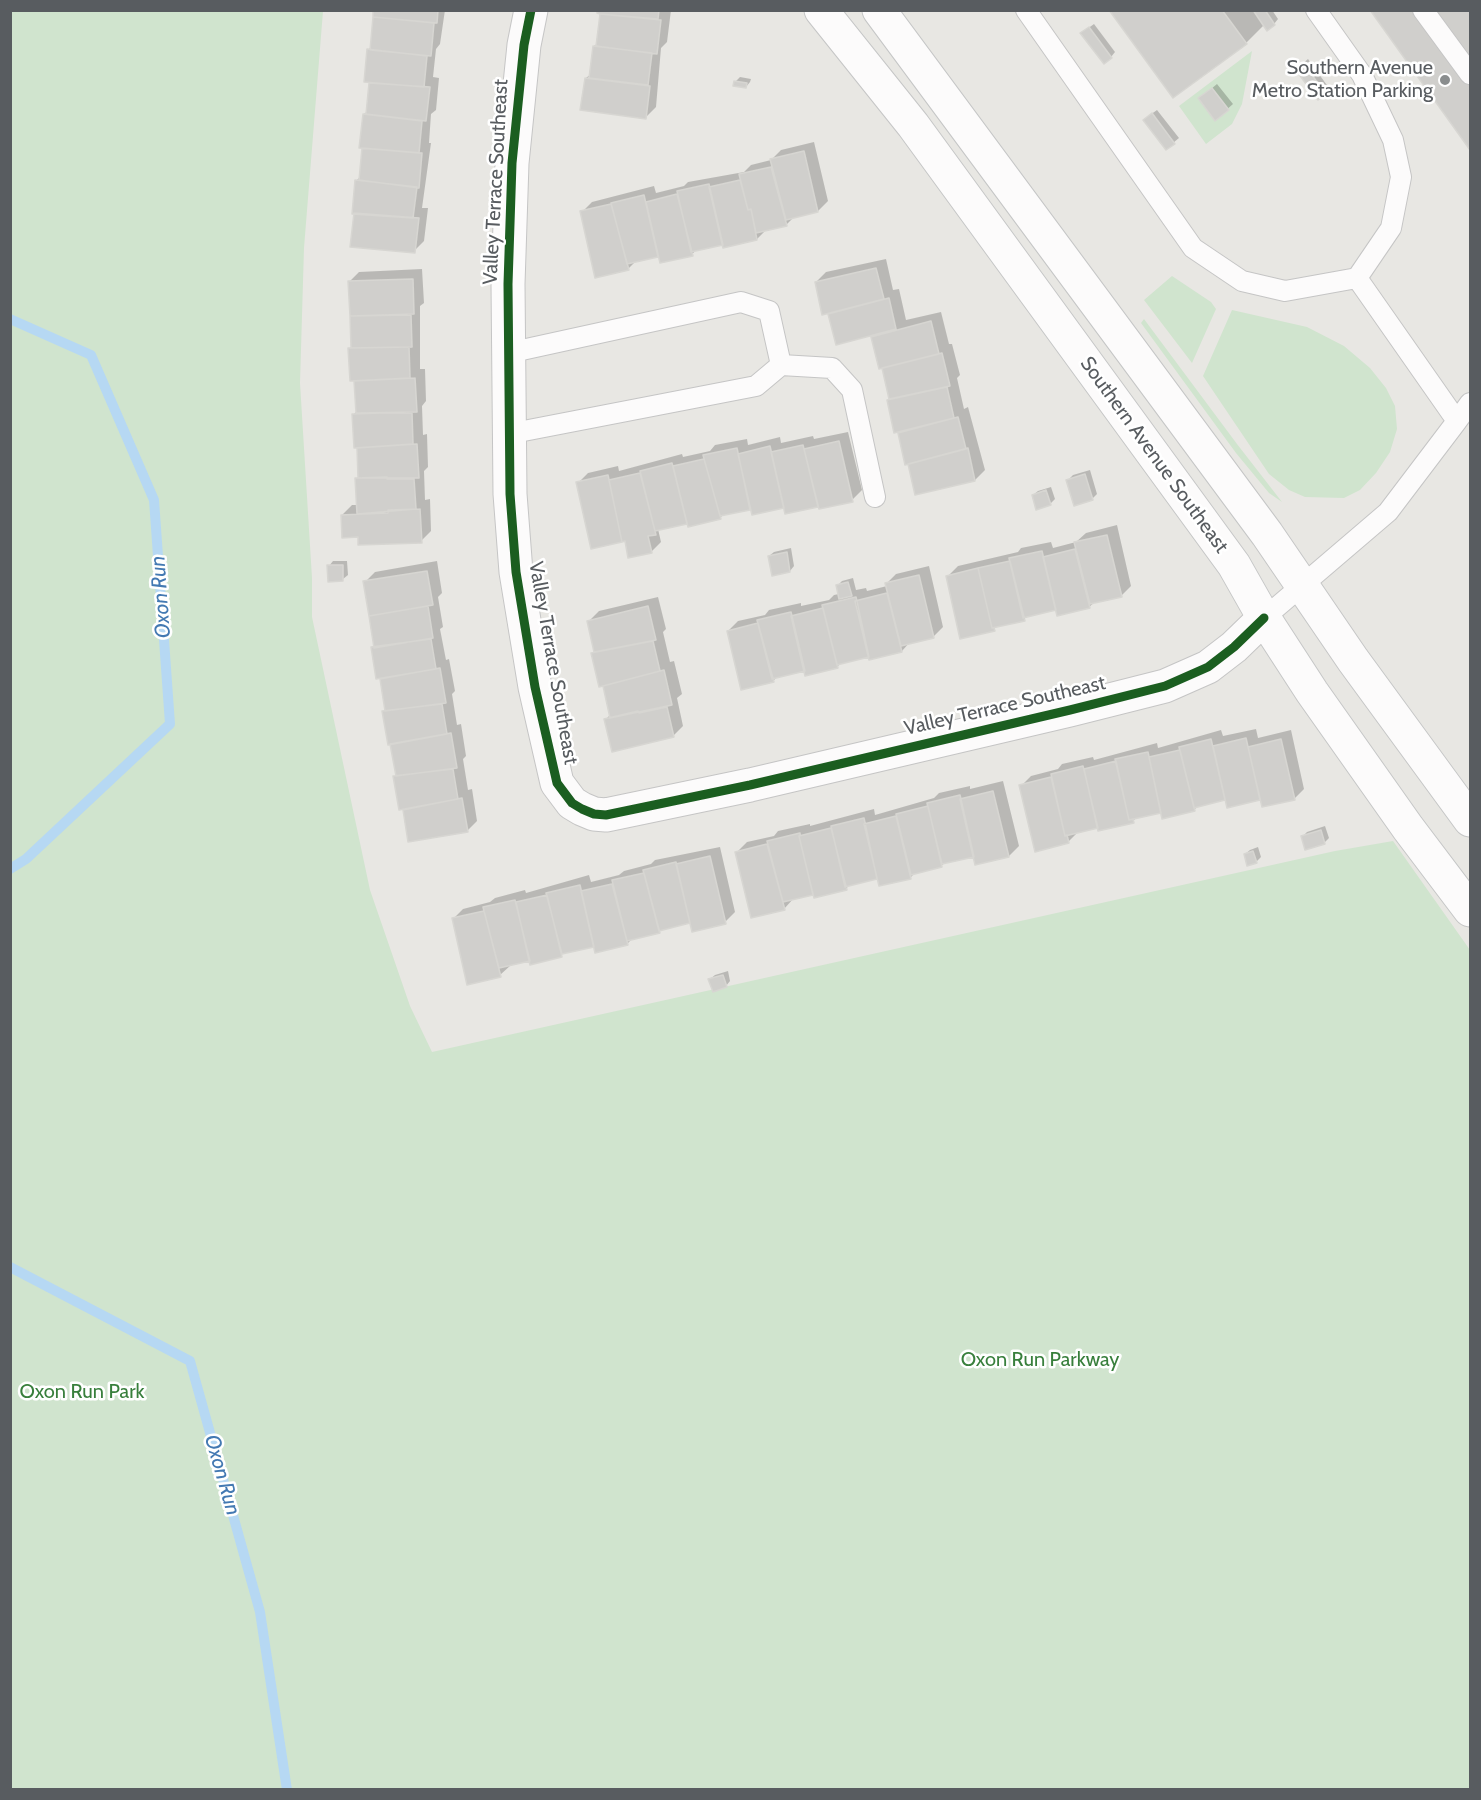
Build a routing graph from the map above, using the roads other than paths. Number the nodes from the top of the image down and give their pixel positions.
1 (531, 10) edge
2 (821, 10) edge
3 (879, 10) edge
4 (1026, 10) edge
5 (1316, 10) edge
6 (1423, 10) edge
7 (1470, 74) edge
8 (1357, 278) junction
9 (508, 353) junction
10 (782, 365) junction
11 (1470, 403) edge
12 (1457, 422) junction
13 (508, 434) junction
14 (875, 497) dead end
15 (1303, 585) junction
16 (1264, 618) junction
17 (1470, 819) edge
18 (1470, 910) edge

1 - 9 main road, Valley Terrace Southeast
2 - 16 main road, Southern Avenue Southeast
3 - 15 main road
4 - 8 lane
5 - 8 lane
6 - 7 lane
8 - 12 lane
9 - 10 lane
9 - 13 main road, Valley Terrace Southeast
10 - 13 lane
10 - 14 lane
11 - 12 lane
12 - 15 lane
13 - 16 main road, Valley Terrace Southeast
15 - 16 lane
15 - 17 main road
16 - 18 main road, Southern Avenue Southeast

